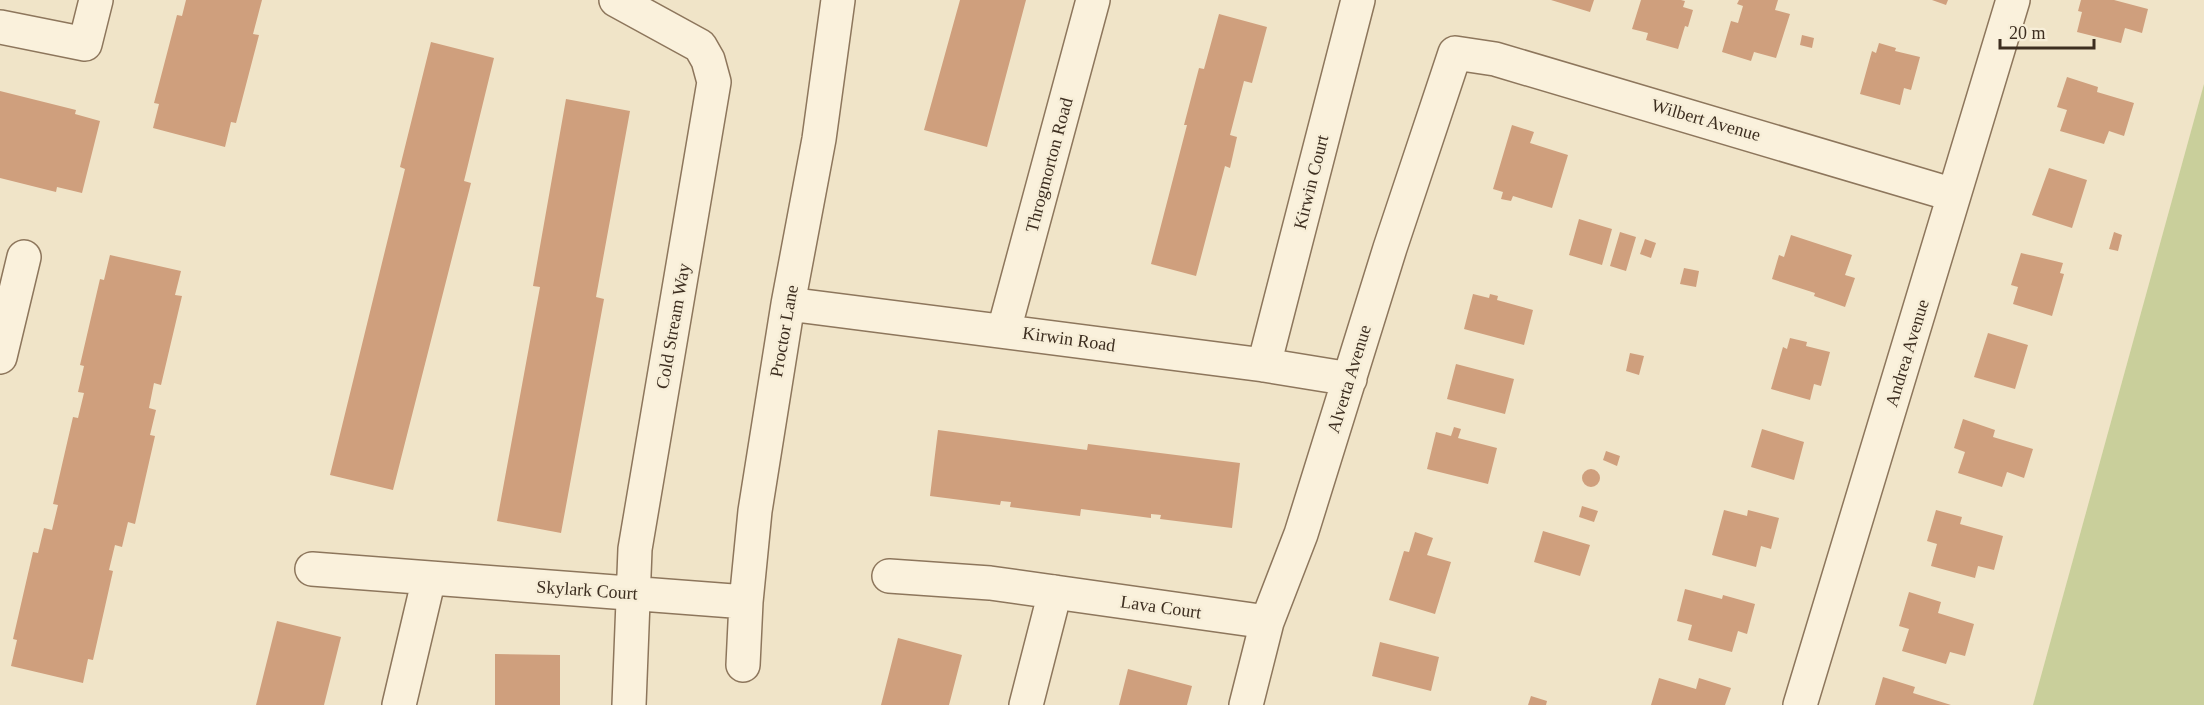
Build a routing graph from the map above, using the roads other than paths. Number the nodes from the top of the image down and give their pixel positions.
1 (96, 0) edge
2 (616, 0) edge
3 (838, 0) edge
4 (1093, 0) edge
5 (1358, 0) edge
6 (2013, 0) edge
7 (0, 27) edge
8 (1455, 52) joint
9 (1954, 195) junction
10 (24, 257) dead end
11 (788, 304) junction
12 (1004, 330) junction
13 (0, 357) edge
14 (1264, 364) junction
15 (1350, 379) junction
16 (312, 569) dead end
17 (889, 576) dead end
18 (429, 578) junction
19 (1055, 592) junction
20 (632, 593) junction
21 (746, 602) junction
22 (1267, 622) junction
23 (743, 665) dead end
24 (399, 705) edge
25 (629, 705) edge
26 (1026, 705) edge
27 (1246, 705) edge
28 (1800, 705) edge

1 - 7 street
2 - 20 street, Cold Stream Way
3 - 11 street, Proctor Lane
4 - 12 street, Throgmorton Road
5 - 14 street, Kirwin Court
6 - 9 street, Andrea Avenue
8 - 9 street, Wilbert Avenue
8 - 15 street, Alverta Avenue
9 - 28 street, Andrea Avenue
10 - 13 street
11 - 12 street, Kirwin Road
11 - 21 street, Proctor Lane
12 - 14 street, Kirwin Road
14 - 15 street, Kirwin Road
15 - 22 street, Alverta Avenue
16 - 18 street, Skylark Court
17 - 19 street, Lava Court
18 - 20 street, Skylark Court
18 - 24 street
19 - 22 street, Lava Court
19 - 26 street
20 - 21 street, Skylark Court
20 - 25 street, Cold Stream Way
21 - 23 street, Proctor Lane
22 - 27 street, Alverta Avenue

